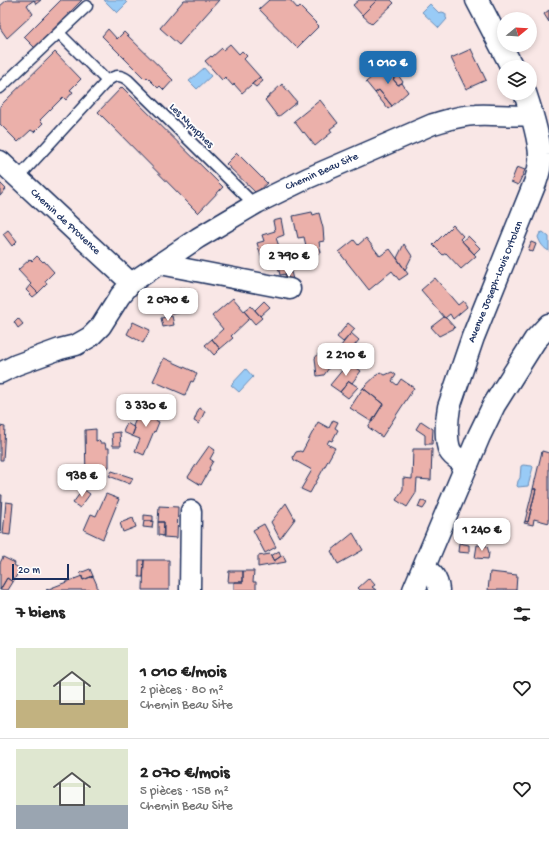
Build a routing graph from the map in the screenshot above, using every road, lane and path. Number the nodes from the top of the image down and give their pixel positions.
1 (477, 0) edge
2 (87, 6) dead end
3 (59, 33) junction
4 (508, 60) edge
5 (107, 81) junction
6 (0, 88) edge
7 (528, 100) edge
8 (539, 127) edge
9 (0, 161) edge
10 (18, 178) junction
11 (254, 204) junction
12 (160, 264) junction
13 (132, 283) junction
14 (290, 289) dead end
15 (549, 325) edge
16 (0, 374) edge
17 (467, 464) junction
18 (191, 511) dead end
19 (423, 568) junction
20 (190, 590) edge
21 (414, 590) edge
22 (439, 590) edge

1 - 4 street
2 - 3 lane
3 - 5 lane
3 - 6 lane
5 - 10 lane
5 - 11 lane, Les Nymphes
7 - 8 street, Avenue Joseph-Louis Ortolan
8 - 11 street, Chemin Beau Site
8 - 17 street, Avenue Joseph-Louis Ortolan
9 - 10 street, Chemin de Provence
10 - 13 street, Chemin de Provence
11 - 12 street, Chemin Beau Site
12 - 13 street, Chemin Beau Site
12 - 14 street
13 - 16 street, Chemin Beau Site
15 - 17 street
17 - 19 street
18 - 20 street
19 - 21 street
19 - 22 street

